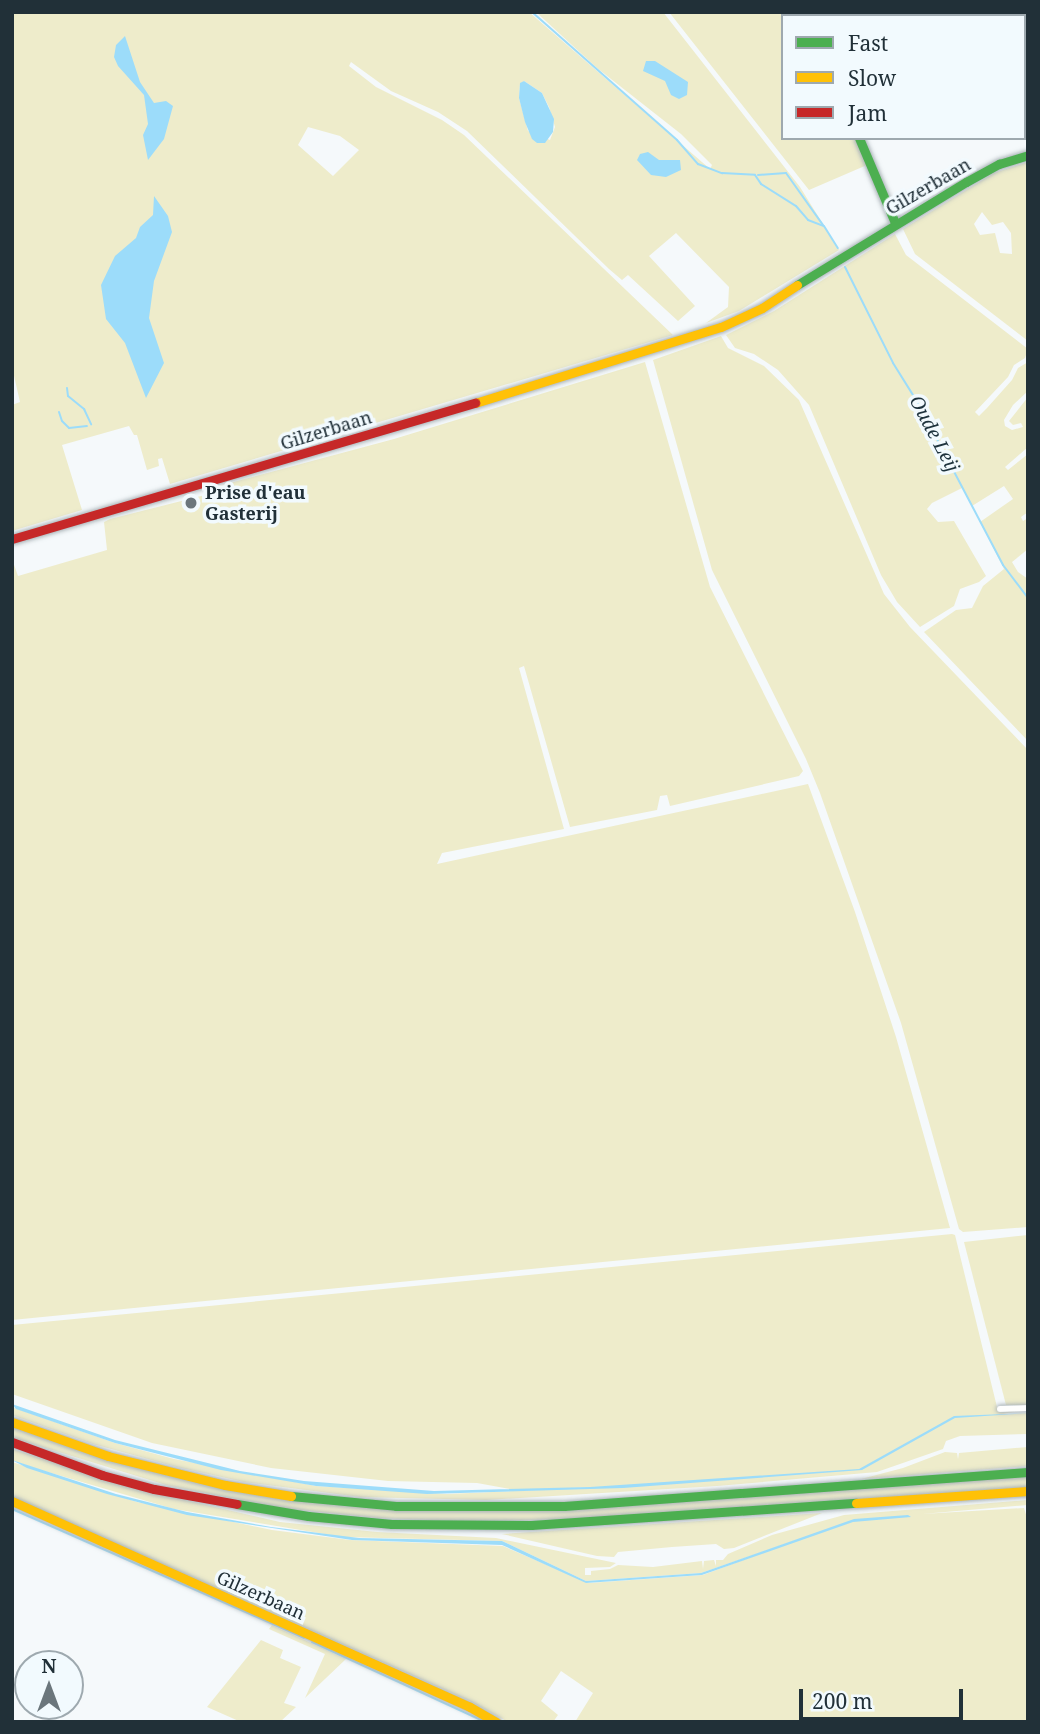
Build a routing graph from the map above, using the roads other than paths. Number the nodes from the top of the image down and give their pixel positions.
1 (860, 140) edge
2 (1028, 155) edge
3 (895, 223) junction
4 (12, 539) edge
5 (1028, 1408) edge
6 (1000, 1409) dead end
7 (12, 1422) edge
8 (12, 1442) edge
9 (1028, 1472) edge
10 (1028, 1491) edge
11 (12, 1501) edge
12 (496, 1722) edge

1 - 3 main road
2 - 3 main road, Gilzerbaan
3 - 4 main road, Gilzerbaan
5 - 6 street
7 - 9 main road
8 - 10 main road
11 - 12 main road, Gilzerbaan

